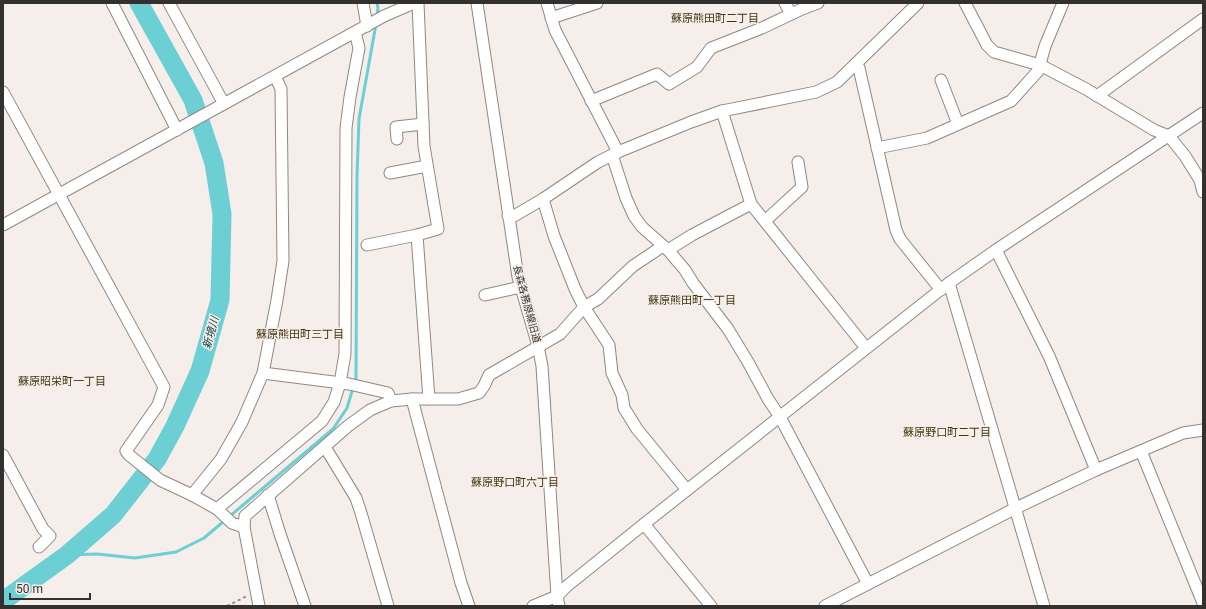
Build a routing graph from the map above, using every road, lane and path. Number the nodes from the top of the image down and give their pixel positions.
1 (112, 3) edge
2 (169, 3) edge
3 (363, 3) edge
4 (414, 3) edge
5 (418, 3) edge
6 (477, 3) edge
7 (547, 3) edge
8 (597, 3) edge
9 (785, 3) edge
10 (818, 3) edge
11 (918, 3) edge
12 (965, 3) edge
13 (1063, 3) edge
14 (791, 14) junction
15 (551, 18) junction
16 (1203, 19) edge
17 (368, 25) junction
18 (355, 32) junction
19 (856, 65) junction
20 (1040, 65) junction
21 (275, 76) junction
22 (941, 80) dead end
23 (3, 92) edge
24 (1097, 96) junction
25 (591, 101) junction
26 (220, 107) junction
27 (722, 112) junction
28 (1203, 113) edge
29 (423, 124) junction
30 (958, 124) junction
31 (180, 128) junction
32 (1169, 136) junction
33 (397, 139) dead end
34 (877, 148) junction
35 (615, 154) junction
36 (798, 162) dead end
37 (427, 166) junction
38 (390, 173) dead end
39 (1203, 192) edge
40 (59, 195) junction
41 (542, 199) junction
42 (751, 204) junction
43 (508, 216) junction
44 (766, 221) junction
45 (3, 225) edge
46 (417, 235) junction
47 (367, 245) dead end
48 (665, 248) junction
49 (996, 250) junction
50 (945, 286) junction
51 (521, 287) junction
52 (485, 295) dead end
53 (584, 307) junction
54 (538, 346) junction
55 (866, 348) junction
56 (263, 373) junction
57 (345, 384) junction
58 (412, 399) junction
59 (429, 399) junction
60 (391, 401) junction
61 (780, 417) junction
62 (1203, 430) edge
63 (325, 447) junction
64 (1141, 451) junction
65 (3, 455) edge
66 (1096, 470) junction
67 (687, 490) junction
68 (192, 494) junction
69 (268, 496) junction
70 (1016, 508) junction
71 (219, 511) junction
72 (644, 524) junction
73 (244, 527) junction
74 (39, 547) dead end
75 (868, 584) junction
76 (256, 592) junction
77 (558, 601) edge
78 (1203, 603) edge
79 (227, 606) edge
80 (258, 606) edge
81 (305, 606) edge
82 (388, 606) edge
83 (469, 606) edge
84 (533, 606) edge
85 (711, 606) edge
86 (825, 606) edge
87 (1044, 606) edge

1 - 31 street
2 - 26 street
3 - 17 street
4 - 17 street
5 - 29 street
6 - 43 street, 長森各務原線旧道
7 - 15 street
8 - 15 street
9 - 14 street
10 - 14 street
11 - 19 street
12 - 20 street
13 - 20 street
14 - 25 street
15 - 25 street
16 - 24 street
17 - 18 street
18 - 21 street
18 - 57 street
19 - 27 street
19 - 34 street
20 - 24 street
20 - 30 street
21 - 26 street
21 - 56 street
22 - 30 street
23 - 40 street
24 - 32 street
25 - 35 street
26 - 31 street
27 - 35 street
27 - 42 street
28 - 32 street
29 - 33 street
29 - 37 street
30 - 34 street
31 - 40 street
32 - 39 street
32 - 49 street
34 - 50 street
35 - 41 street
35 - 48 street
36 - 44 street
37 - 38 street
37 - 46 street
40 - 45 street
40 - 68 street
41 - 43 street
41 - 53 street
42 - 44 street
42 - 48 street
43 - 51 street, 長森各務原線旧道
44 - 55 street
46 - 47 street
46 - 59 street
48 - 53 street
48 - 61 street
49 - 50 street
49 - 66 street
50 - 55 street
50 - 70 street
51 - 52 street
51 - 54 street, 長森各務原線旧道
53 - 54 street
53 - 67 street
54 - 59 street
54 - 77 street, 長森各務原線旧道
55 - 61 street
56 - 57 street
56 - 68 street
57 - 60 street
57 - 71 street
58 - 59 street
58 - 60 street
58 - 83 street
60 - 63 street
61 - 67 street
61 - 75 street
62 - 64 street
63 - 69 street
63 - 82 street
64 - 66 street
64 - 78 street
65 - 74 street
66 - 70 street
67 - 72 street
68 - 71 street
69 - 73 street
69 - 81 street
70 - 75 street
70 - 87 street
71 - 73 street
72 - 77 street
72 - 85 street
73 - 76 street
75 - 86 street
76 - 79 path
76 - 80 street
77 - 84 street

